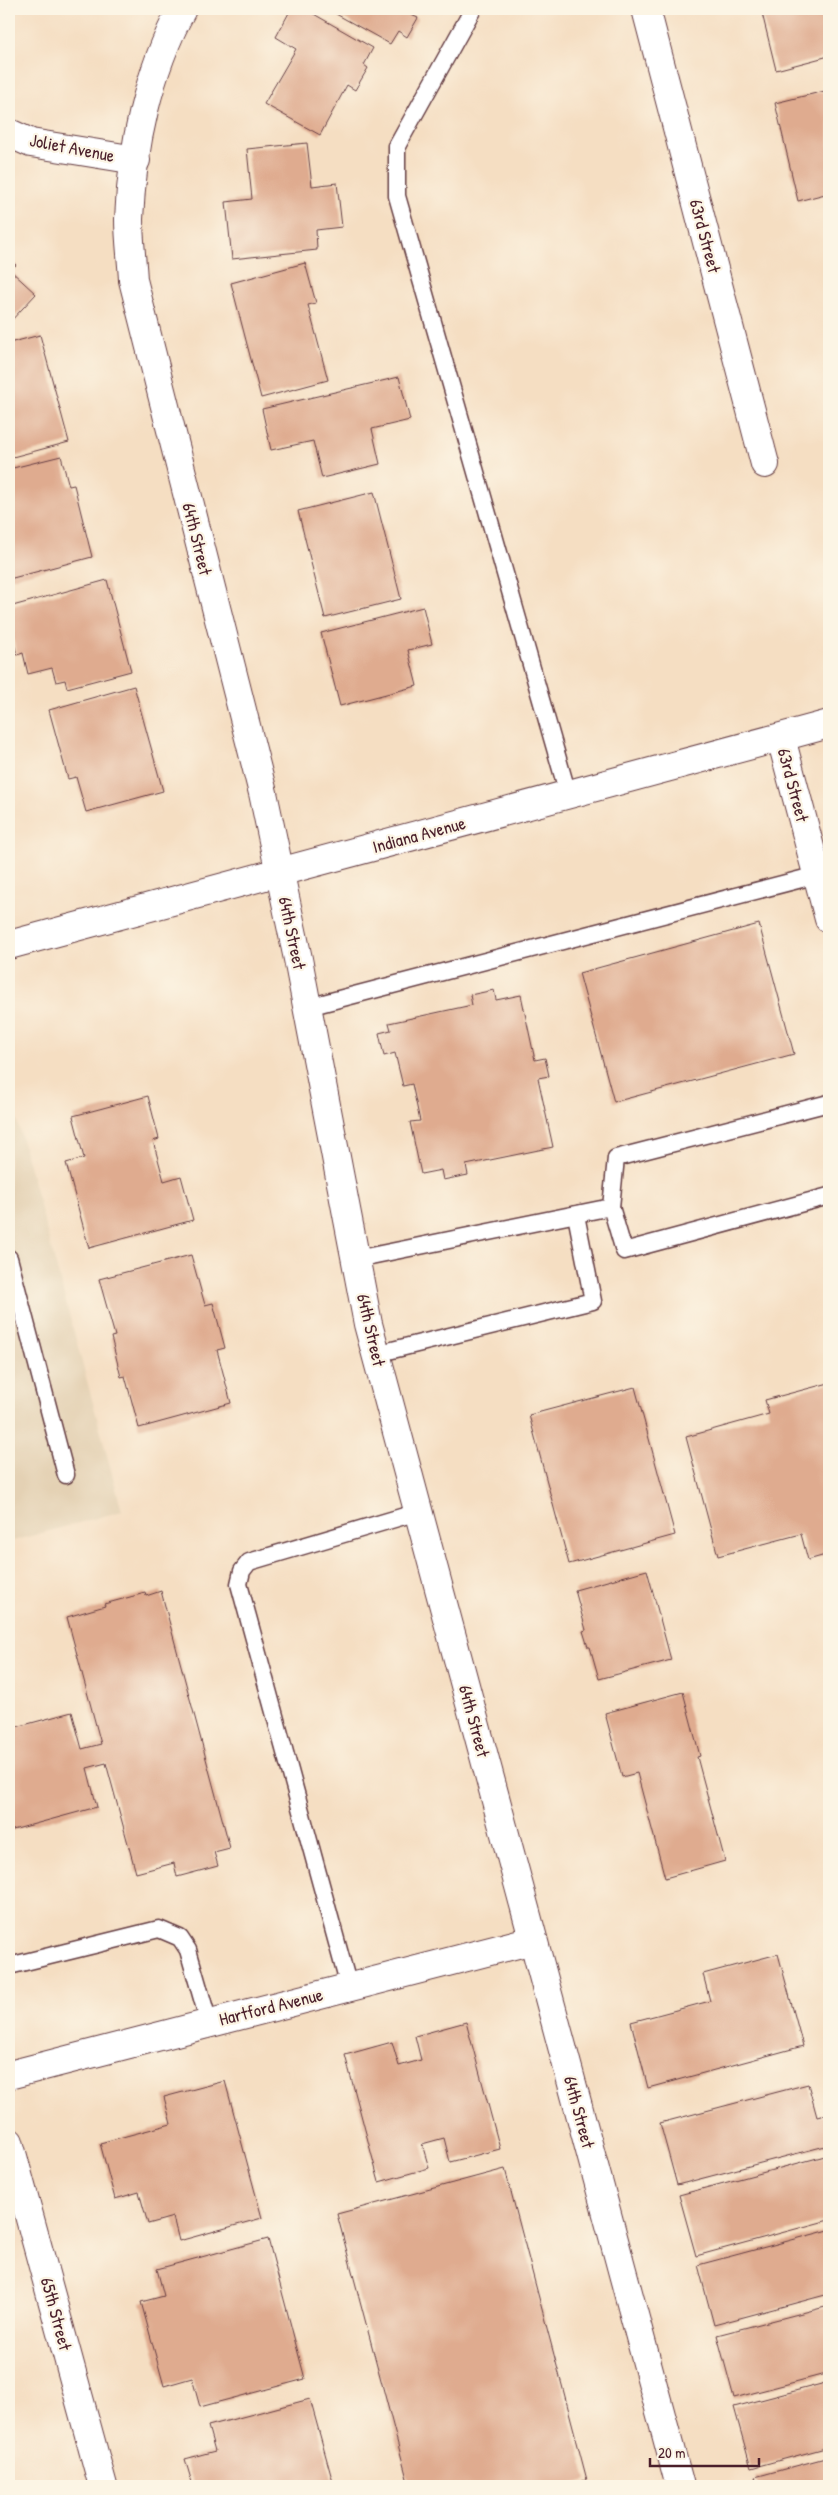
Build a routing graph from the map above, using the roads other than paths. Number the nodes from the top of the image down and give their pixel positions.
1 (182, 9) edge
2 (473, 9) edge
3 (646, 9) edge
4 (9, 133) edge
5 (136, 160) junction
6 (765, 464) dead end
7 (829, 724) edge
8 (781, 738) junction
9 (568, 794) junction
10 (820, 861) edge
11 (279, 872) junction
12 (829, 919) edge
13 (9, 945) edge
14 (308, 1007) junction
15 (829, 1103) edge
16 (829, 1196) edge
17 (611, 1207) junction
18 (576, 1214) junction
19 (9, 1258) edge
20 (356, 1258) junction
21 (376, 1354) junction
22 (66, 1476) dead end
23 (418, 1512) junction
24 (532, 1940) junction
25 (9, 1966) edge
26 (349, 1987) junction
27 (209, 2023) junction
28 (9, 2074) edge
29 (9, 2142) edge
30 (103, 2486) edge
31 (680, 2486) edge

1 - 5 street, 64th Street
2 - 9 lane
3 - 6 street, 63rd Street
4 - 5 street, Joliet Avenue
5 - 11 street, 64th Street
7 - 8 street, Indiana Avenue
8 - 9 street, Indiana Avenue
8 - 10 street, 63rd Street
9 - 11 street, Indiana Avenue
10 - 12 street, 63rd Street
10 - 14 lane
11 - 13 street, Indiana Avenue
11 - 14 street, 64th Street
14 - 20 street, 64th Street
15 - 17 lane
16 - 17 lane
17 - 18 lane
18 - 20 lane
18 - 21 lane
19 - 22 lane
20 - 21 street, 64th Street
21 - 23 street, 64th Street
23 - 24 street, 64th Street
23 - 26 lane
24 - 26 street, Hartford Avenue
24 - 31 street, 64th Street
25 - 27 lane
26 - 27 street, Hartford Avenue
27 - 28 street, Hartford Avenue
29 - 30 street, 65th Street

